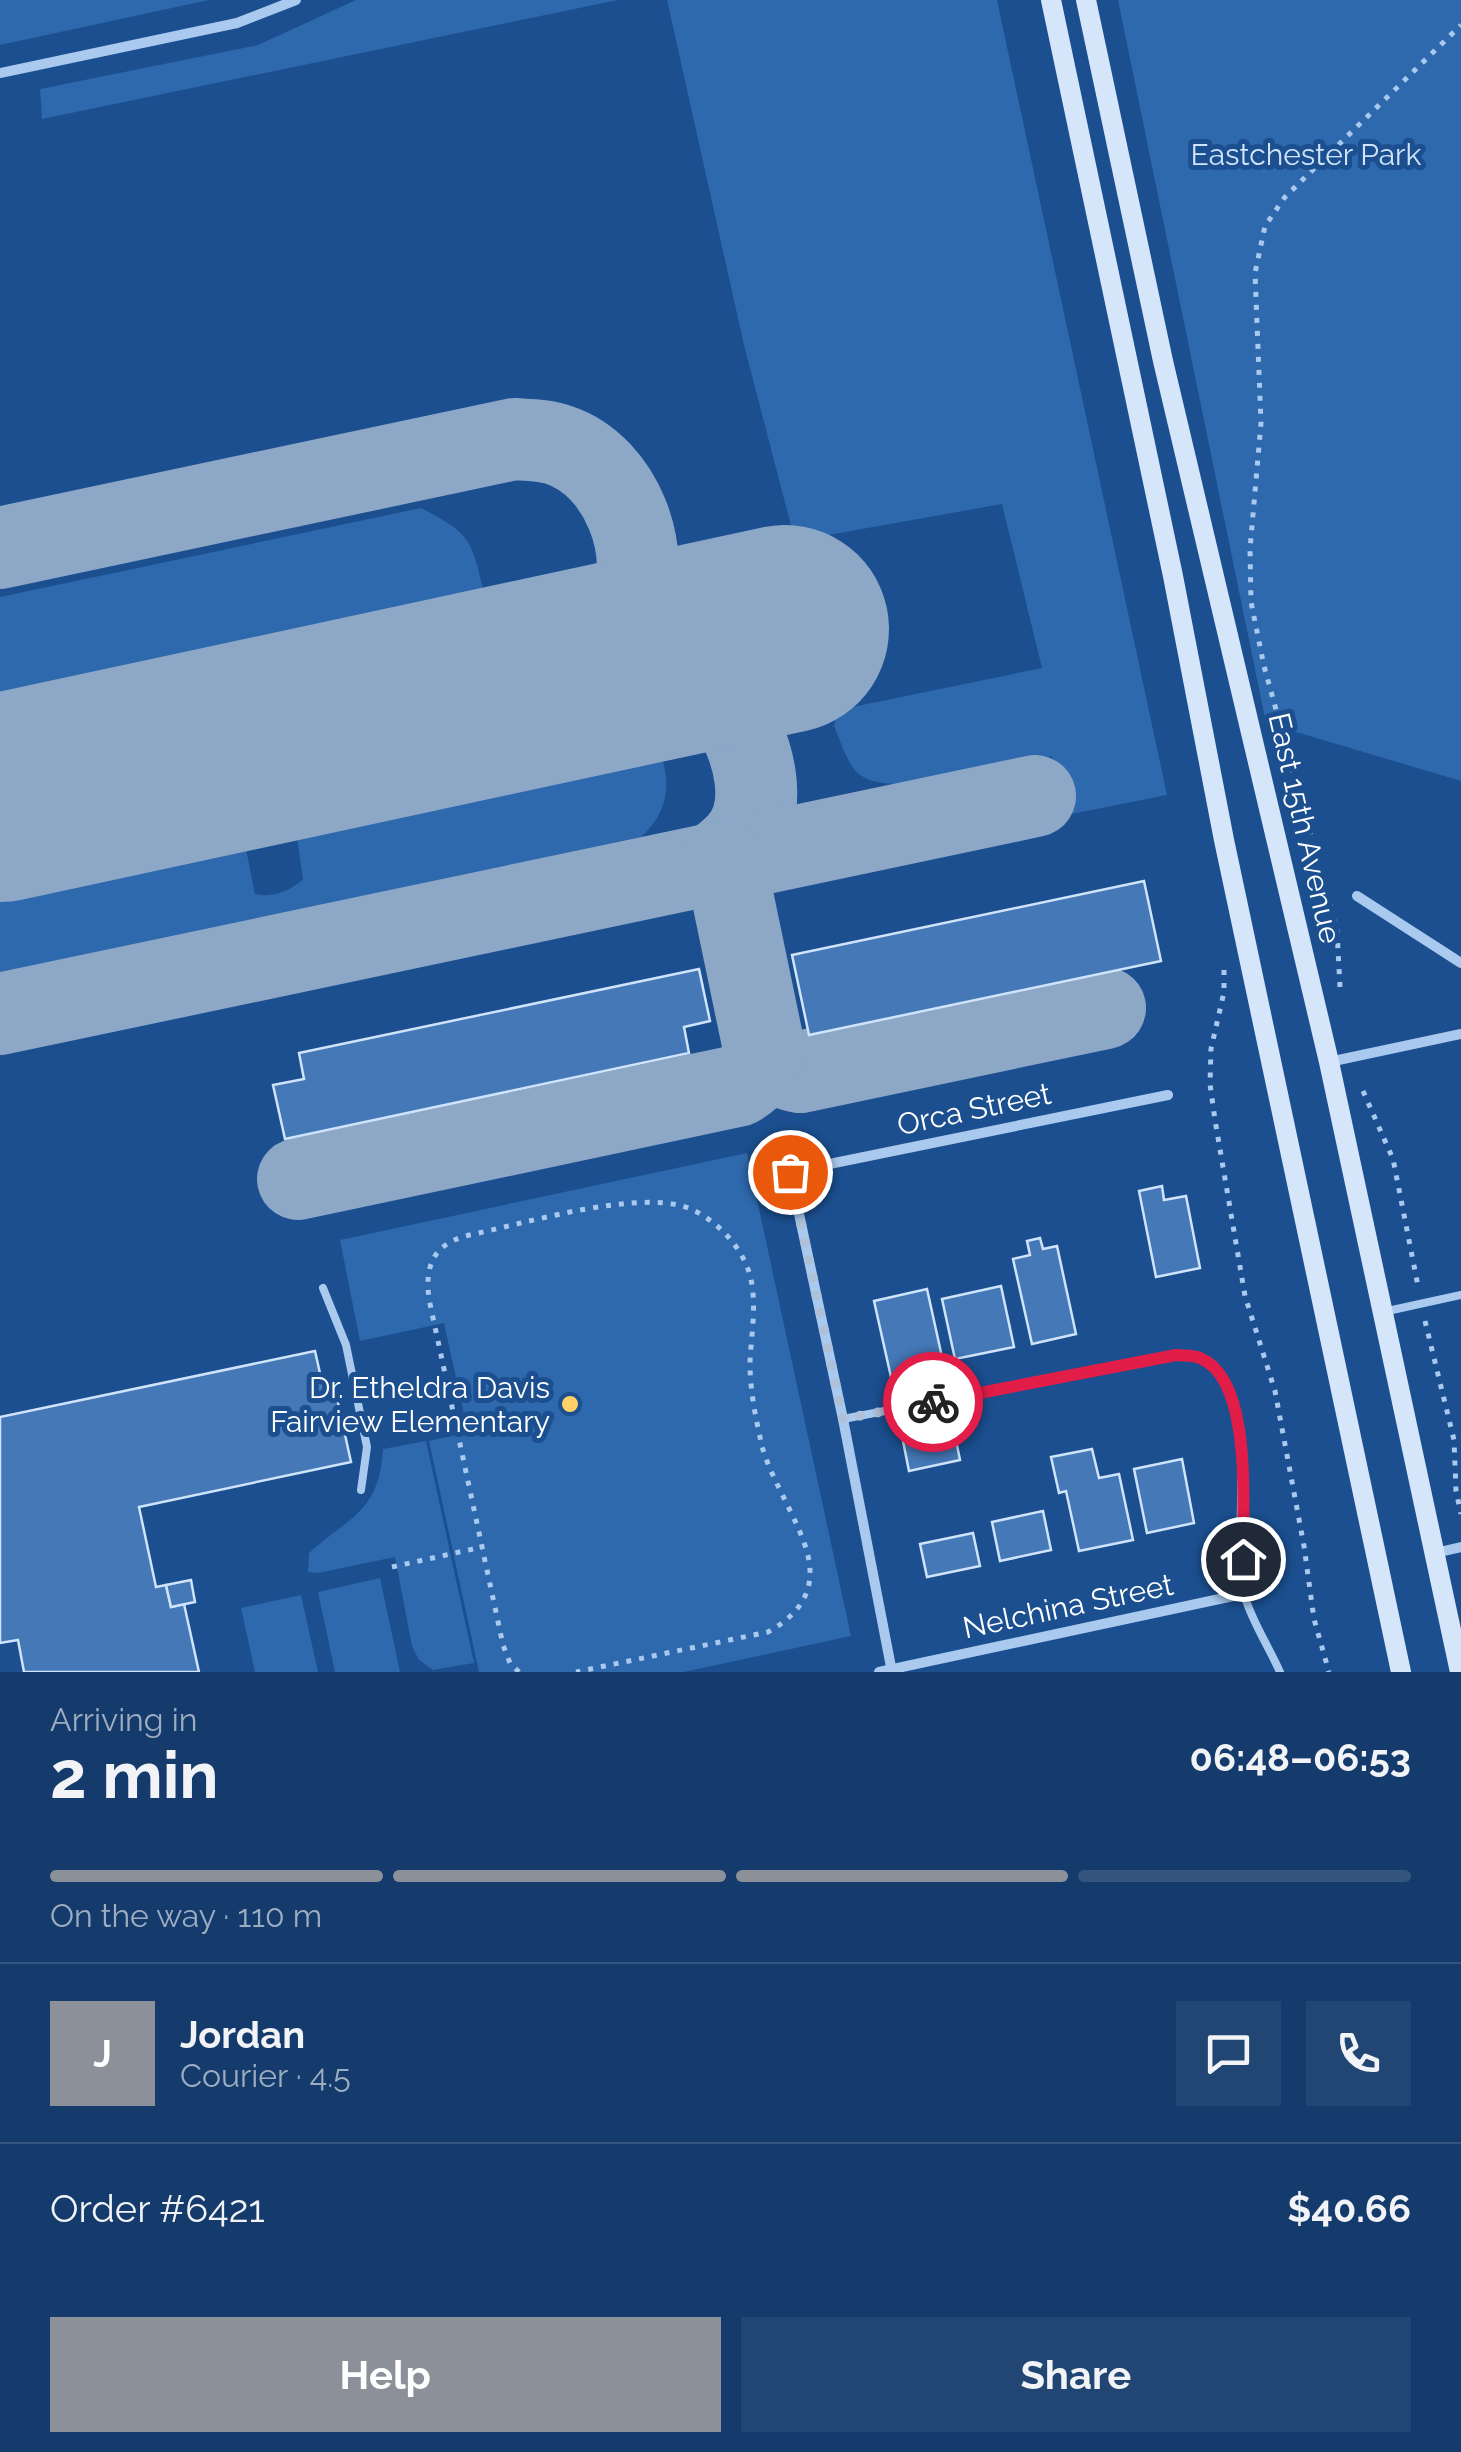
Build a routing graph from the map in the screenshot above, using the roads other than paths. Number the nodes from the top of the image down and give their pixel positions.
1 (296, 0) edge
2 (1051, 0) edge
3 (1086, 0) edge
4 (0, 73) edge
5 (1356, 896) dead end
6 (1461, 963) edge
7 (1461, 1034) edge
8 (1329, 1062) junction
9 (1168, 1094) dead end
10 (323, 1288) dead end
11 (1461, 1295) edge
12 (1383, 1312) junction
13 (843, 1419) junction
14 (361, 1490) dead end
15 (1461, 1548) edge
16 (1435, 1552) junction
17 (1266, 1588) dead end
18 (1244, 1594) junction
19 (887, 1671) edge
20 (1280, 1672) edge
21 (1402, 1672) edge
22 (1460, 1672) edge

1 - 4 street
2 - 21 main road
3 - 8 main road, East 15th Avenue
5 - 6 street
7 - 8 street
8 - 12 main road, East 15th Avenue
9 - 13 street, Orca Street
10 - 14 lane
11 - 12 lane
12 - 16 main road, East 15th Avenue
13 - 18 lane
13 - 19 street
15 - 16 street
16 - 22 main road, East 15th Avenue
17 - 18 street, Nelchina Street
18 - 19 street, Nelchina Street
18 - 20 lane

